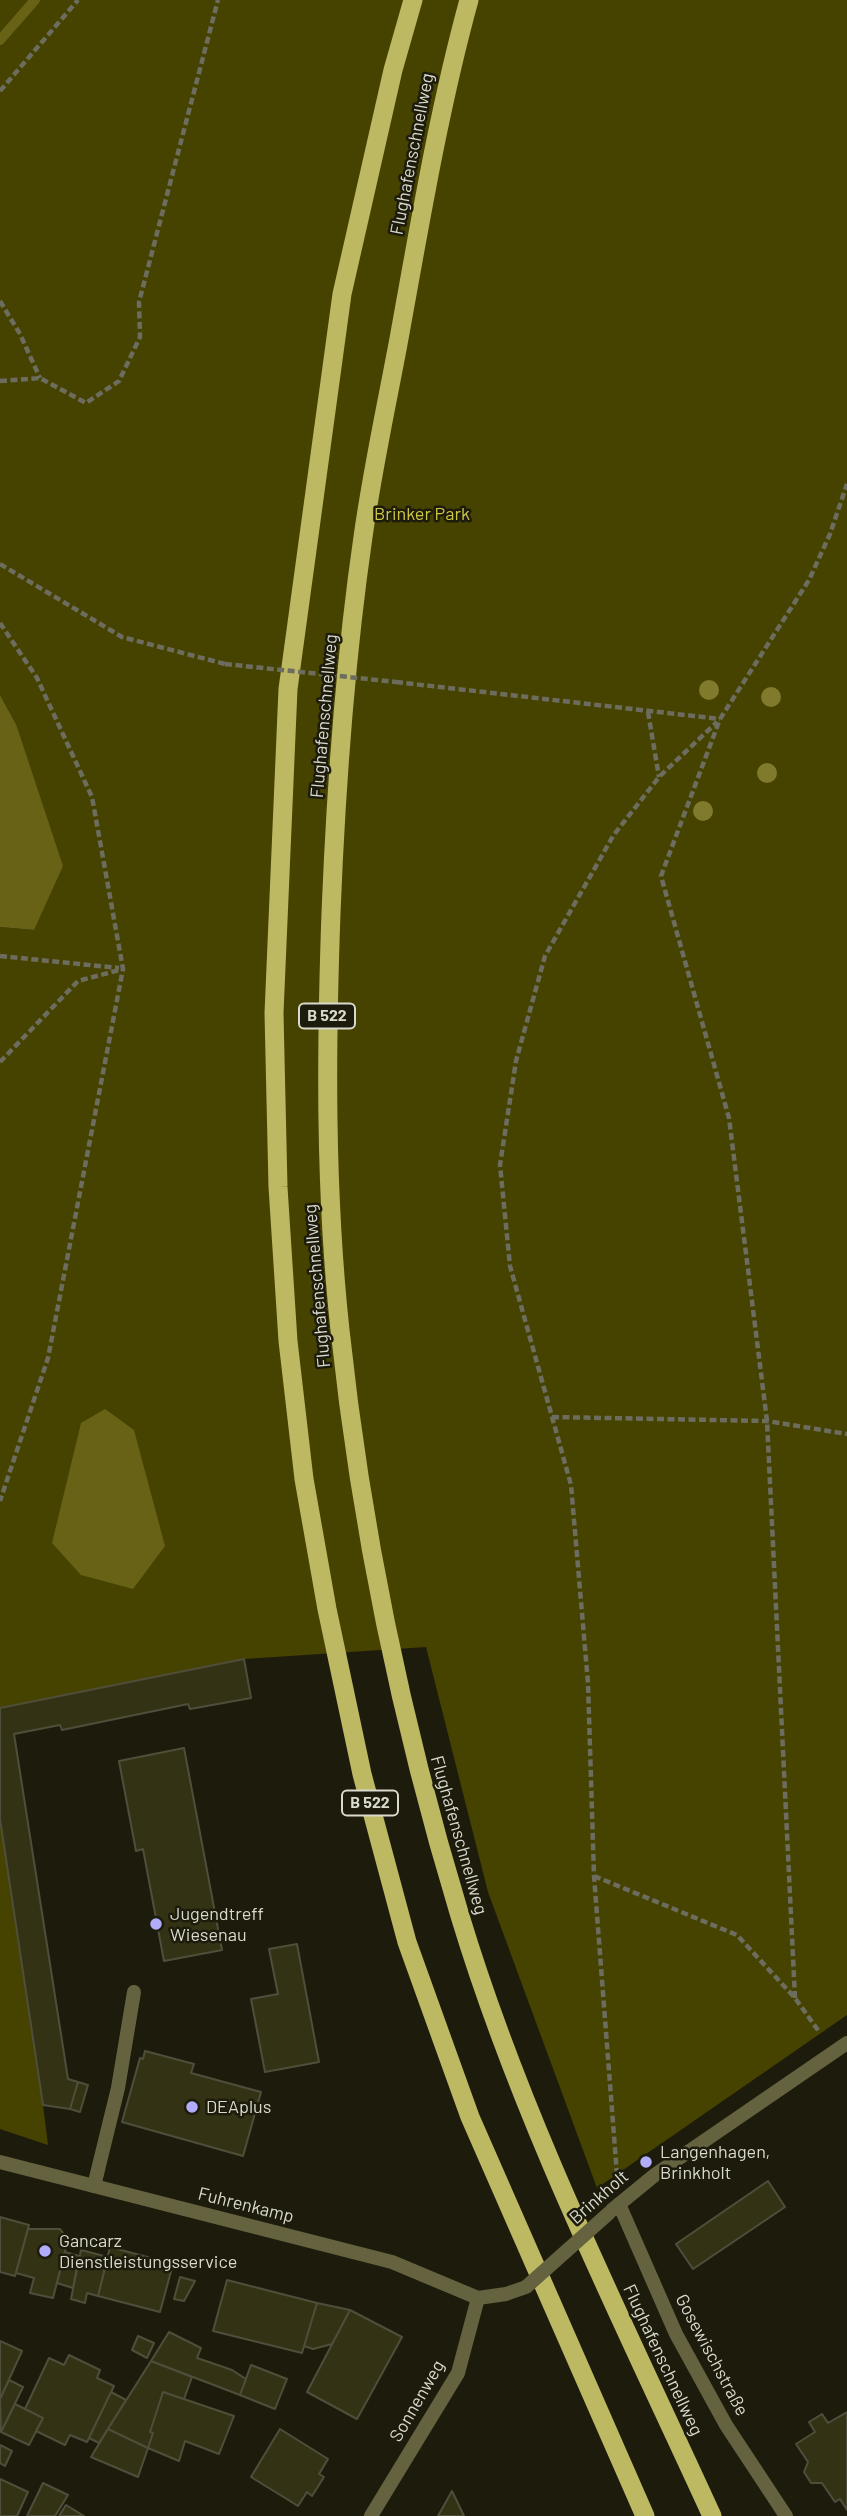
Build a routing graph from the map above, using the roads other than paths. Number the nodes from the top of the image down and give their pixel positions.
1 (413, 0) edge
2 (469, 0) edge
3 (134, 1992) dead end
4 (844, 2046) edge
5 (0, 2162) edge
6 (94, 2186) junction
7 (614, 2208) junction
8 (478, 2298) junction
9 (371, 2516) edge
10 (645, 2516) edge
11 (712, 2516) edge
12 (786, 2516) edge

1 - 10 highway, Flughafenschnellweg / B 522
2 - 11 highway, Flughafenschnellweg / B 522
3 - 6 street
4 - 7 street, Brinkholt
5 - 6 street, Fuhrenkamp
6 - 8 street, Fuhrenkamp
7 - 8 street, Brinkholt, bridge
7 - 12 street, Gosewischstraße
8 - 9 street, Sonnenweg

